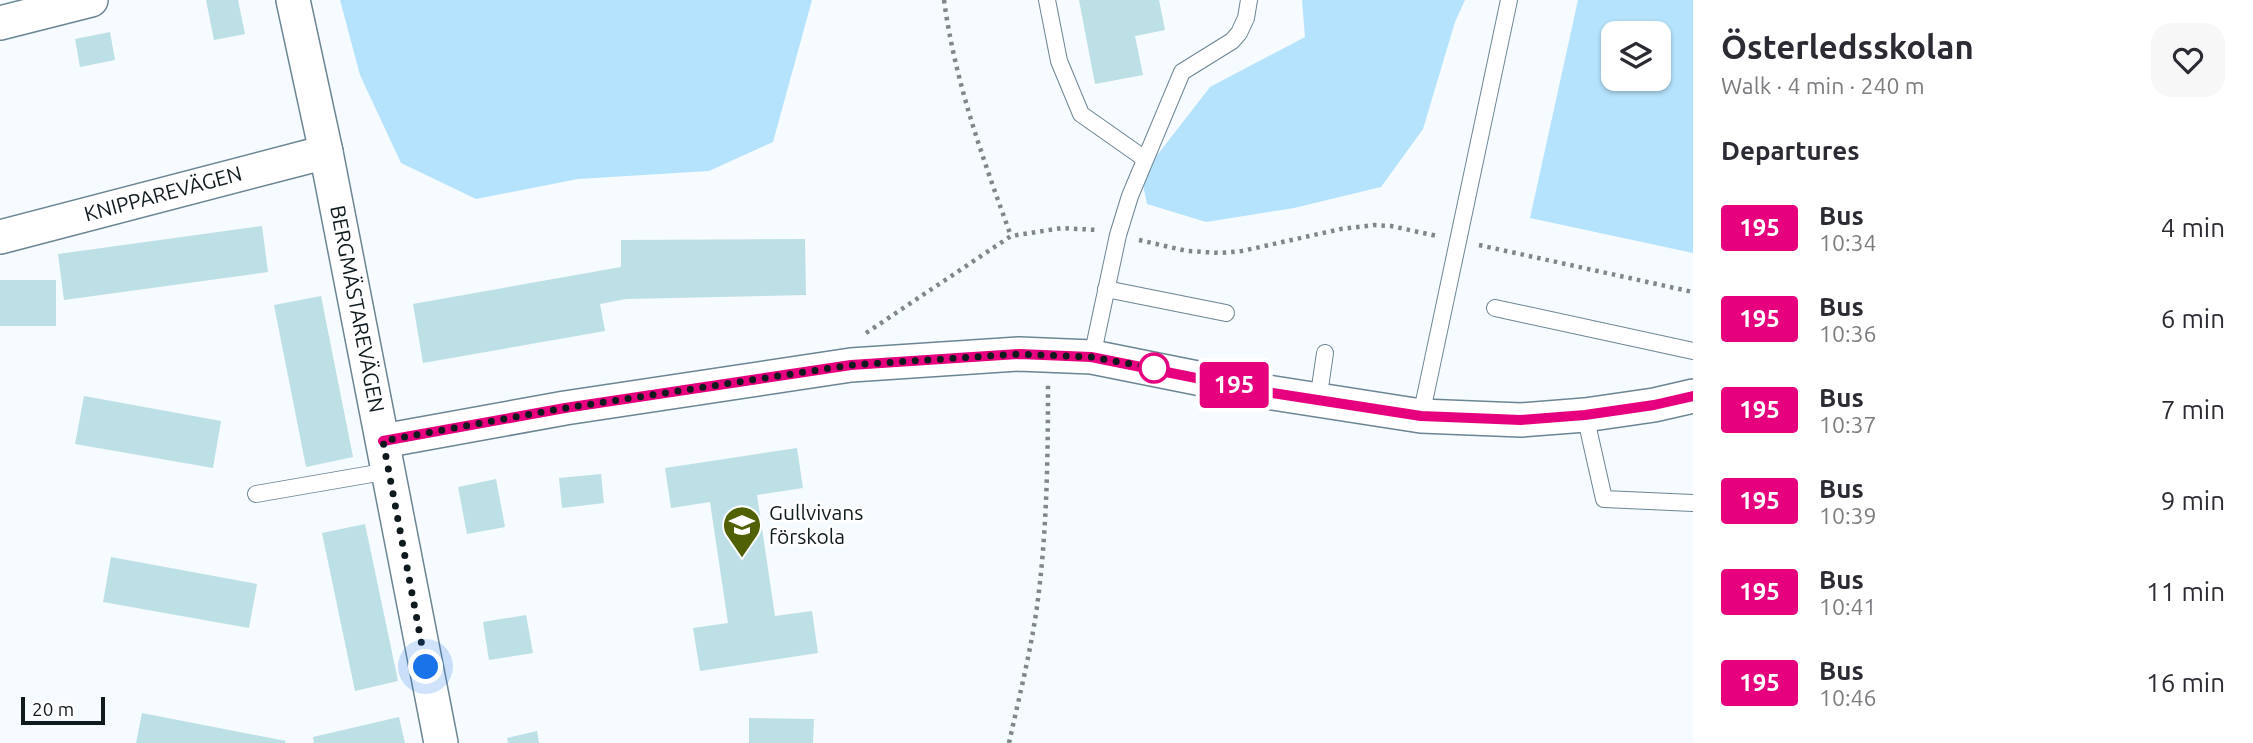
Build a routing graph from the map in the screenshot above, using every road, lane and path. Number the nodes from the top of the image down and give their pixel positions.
1 (91, 0) edge
2 (293, 0) edge
3 (944, 0) edge
4 (1047, 0) edge
5 (1249, 0) edge
6 (1508, 0) edge
7 (0, 23) edge
8 (326, 152) junction
9 (1145, 159) junction
10 (1118, 235) junction
11 (1010, 236) junction
12 (0, 237) edge
13 (1458, 241) junction
14 (1106, 289) junction
15 (1693, 292) edge
16 (1495, 308) dead end
17 (1226, 313) dead end
18 (1693, 351) edge
19 (1325, 353) dead end
20 (1047, 355) junction
21 (1091, 357) junction
22 (851, 365) junction
23 (1693, 396) edge
24 (1318, 401) junction
25 (1585, 415) junction
26 (1421, 416) junction
27 (386, 456) junction
28 (256, 494) dead end
29 (1693, 503) edge
30 (441, 743) edge
31 (1009, 743) edge

1 - 7 street
2 - 8 street, BERGMÄSTAREVÄGEN
3 - 11 path
4 - 9 lane
5 - 9 lane
6 - 13 lane
8 - 12 street, KNIPPAREVÄGEN
8 - 27 street, BERGMÄSTAREVÄGEN
9 - 10 lane
10 - 11 path
10 - 13 path
10 - 14 lane
11 - 22 path
13 - 15 path
13 - 26 lane
14 - 17 lane
14 - 21 lane
16 - 18 lane
19 - 24 lane
20 - 21 street
20 - 22 street
20 - 31 path
21 - 24 street
22 - 27 street
23 - 25 street
24 - 26 street
25 - 26 street
25 - 29 lane
27 - 28 lane
27 - 30 street, BERGMÄSTAREVÄGEN

